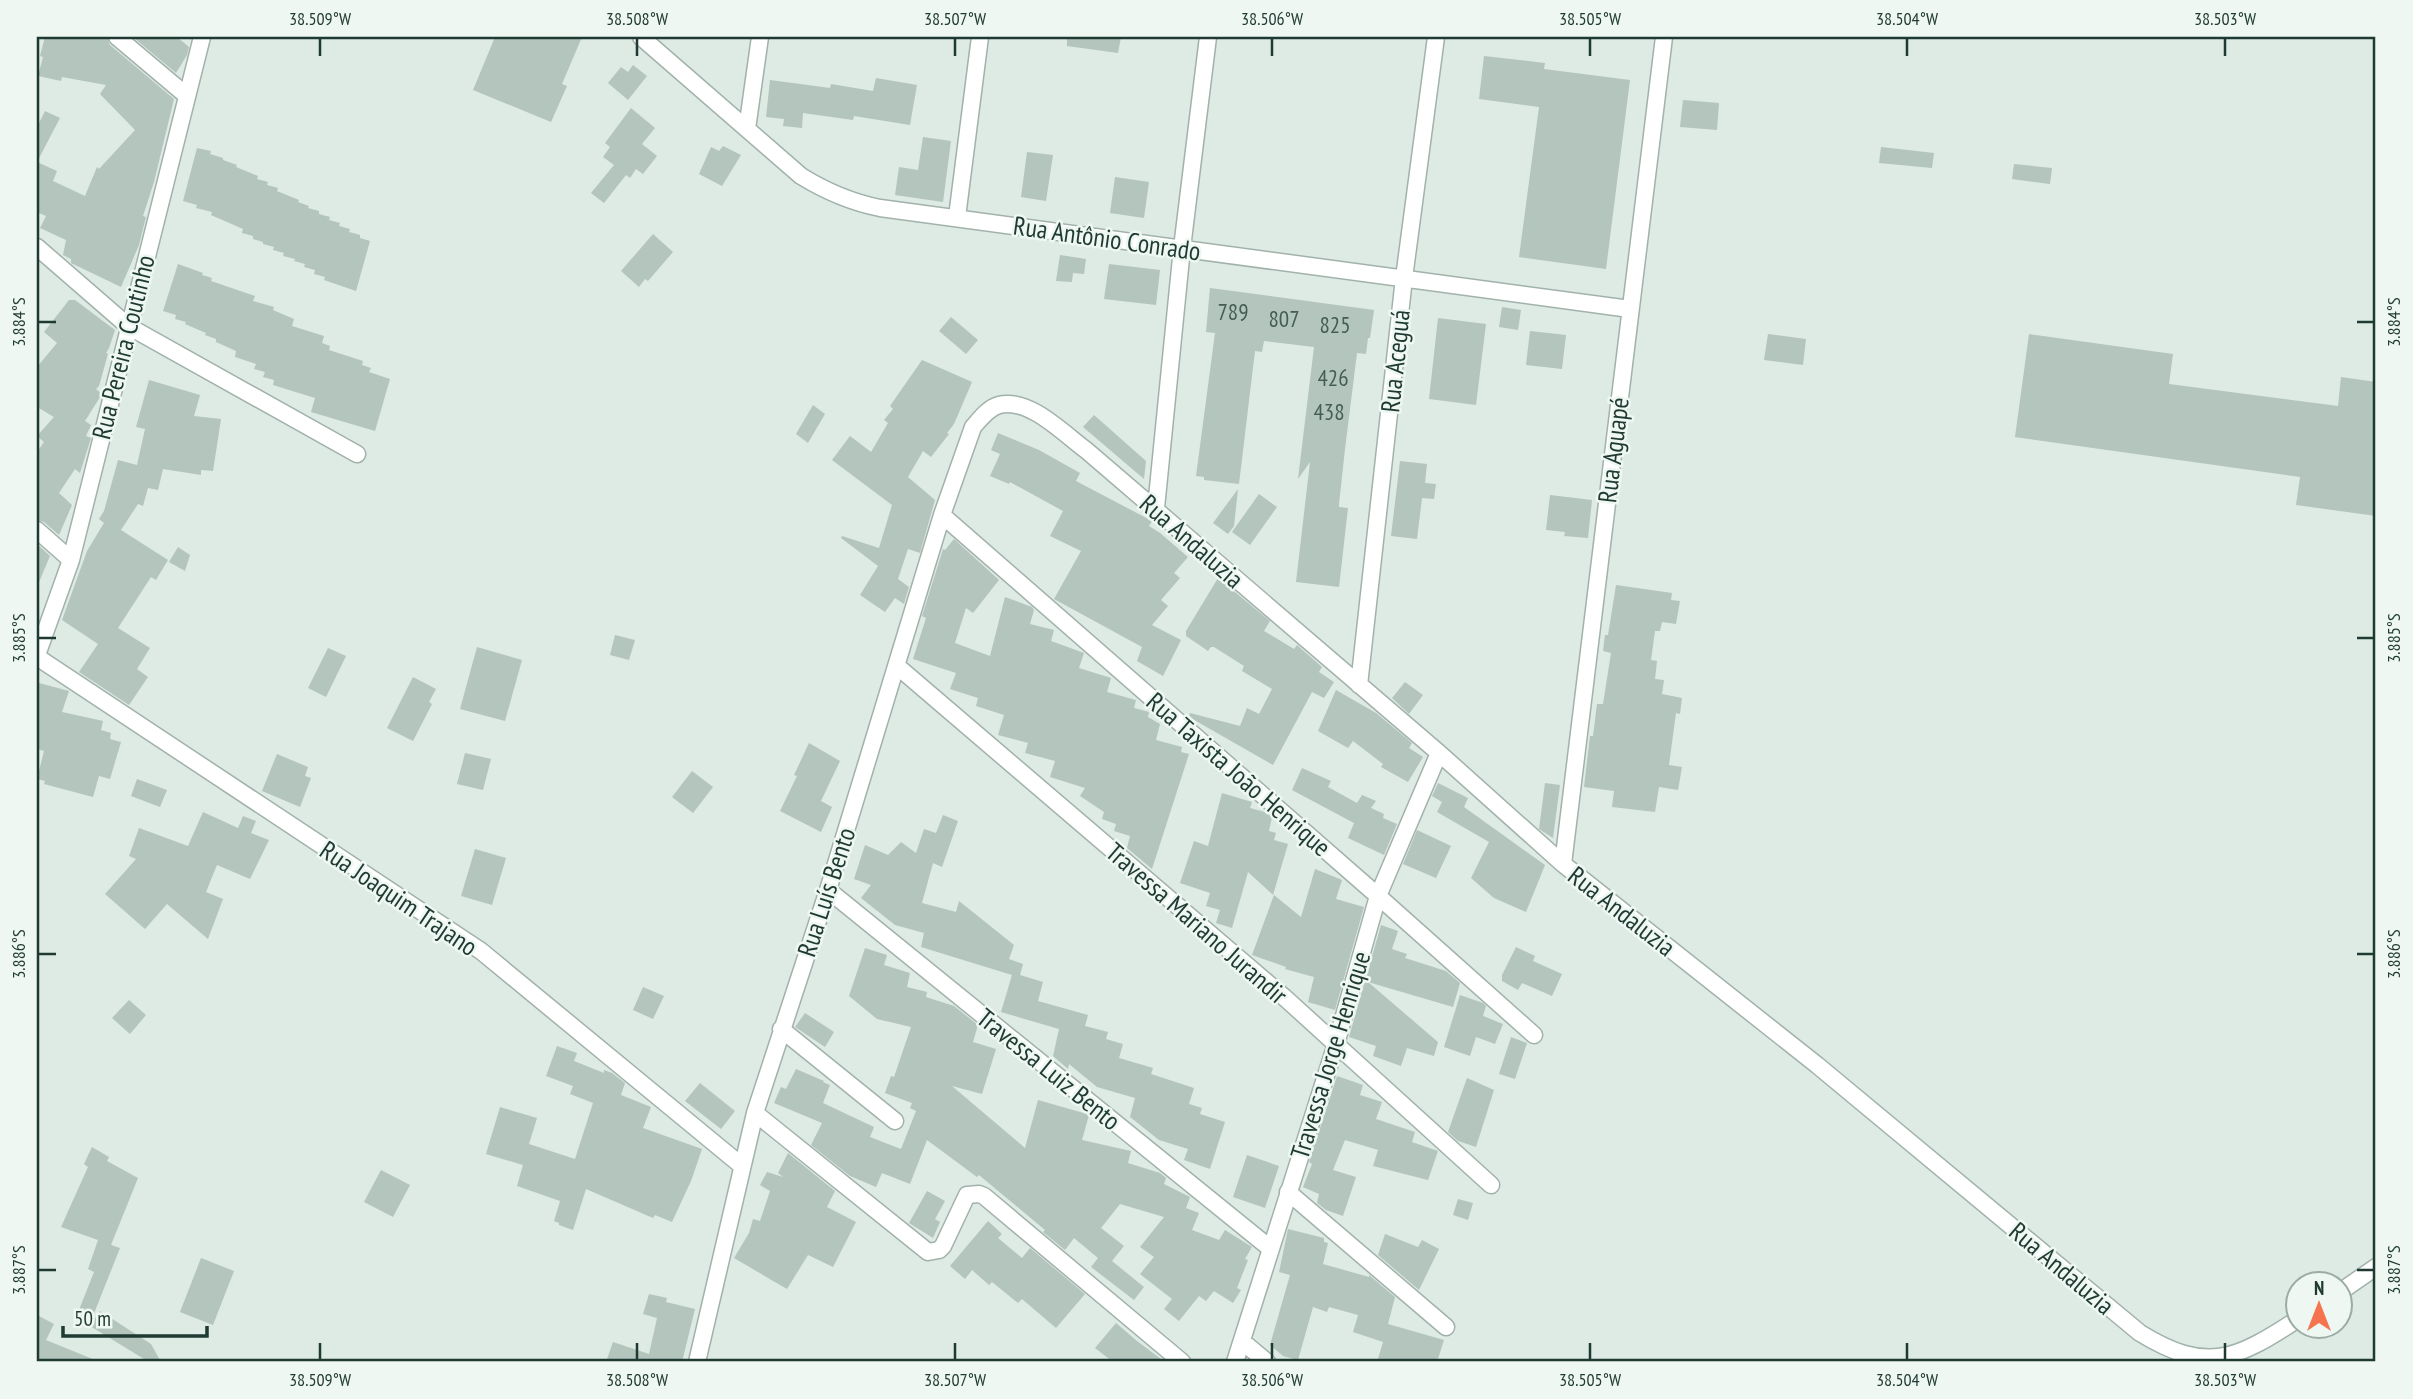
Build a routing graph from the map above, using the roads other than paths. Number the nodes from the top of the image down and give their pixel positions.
1 (117, 37) edge
2 (202, 37) edge
3 (641, 37) edge
4 (760, 37) edge
5 (981, 37) edge
6 (1208, 37) edge
7 (1436, 37) edge
8 (1664, 37) edge
9 (187, 96) junction
10 (747, 128) junction
11 (957, 217) junction
12 (37, 247) edge
13 (1182, 248) junction
14 (1404, 278) junction
15 (1630, 309) junction
16 (128, 326) junction
17 (973, 427) joint
18 (357, 454) dead end
19 (1156, 508) junction
20 (942, 515) junction
21 (37, 530) edge
22 (71, 560) junction
23 (37, 656) edge
24 (897, 666) junction
25 (1359, 685) junction
26 (1439, 753) junction
27 (1563, 864) junction
28 (828, 890) junction
29 (1378, 896) junction
30 (781, 1029) junction
31 (1534, 1035) dead end
32 (1336, 1044) junction
33 (755, 1113) junction
34 (895, 1121) dead end
35 (742, 1166) junction
36 (1491, 1185) dead end
37 (1288, 1192) junction
38 (1271, 1249) junction
39 (2376, 1267) edge
40 (2354, 1282) edge
41 (1446, 1327) dead end
42 (2284, 1328) edge
43 (1242, 1342) junction
44 (697, 1362) edge
45 (1182, 1362) edge
46 (1235, 1362) edge
47 (1267, 1362) edge

1 - 9 street
2 - 9 street, Rua Pereira Coutinho
3 - 10 street, Rua Antônio Conrado
4 - 10 street
5 - 11 street
6 - 13 street
7 - 14 street, Rua Aceguá
8 - 15 street, Rua Aguapé
9 - 16 street, Rua Pereira Coutinho
10 - 11 street, Rua Antônio Conrado
11 - 13 street, Rua Antônio Conrado
12 - 16 street
13 - 14 street, Rua Antônio Conrado
13 - 19 street
14 - 15 street, Rua Antônio Conrado
14 - 25 street, Rua Aceguá
15 - 27 street, Rua Aguapé
16 - 18 street
16 - 22 street, Rua Pereira Coutinho
17 - 19 street, Rua Andaluzia
17 - 20 street, Rua Luís Bento
19 - 25 street, Rua Andaluzia
20 - 24 street, Rua Luís Bento
20 - 29 street, Rua Taxista João Henrique
21 - 22 street
22 - 23 street, Rua Pereira Coutinho
23 - 35 street, Rua Joaquim Trajano
24 - 28 street, Rua Luís Bento
24 - 32 street, Travessa Mariano Jurandir
25 - 26 street, Rua Andaluzia
26 - 27 street, Rua Andaluzia
26 - 29 street, Travessa Jorge Henrique
27 - 42 street, Rua Andaluzia
28 - 30 street, Rua Luís Bento
28 - 38 street, Travessa Luiz Bento
29 - 31 street, Rua Taxista João Henrique
29 - 32 street, Travessa Jorge Henrique
30 - 33 street, Rua Luís Bento
30 - 34 street
32 - 36 street, Travessa Mariano Jurandir
32 - 37 street, Travessa Jorge Henrique
33 - 35 street, Rua Luís Bento
33 - 45 street
35 - 44 street, Rua Luís Bento
37 - 38 street, Travessa Jorge Henrique
37 - 41 street
38 - 43 street, Travessa Jorge Henrique
39 - 40 street
43 - 46 street, Travessa Jorge Henrique
43 - 47 street

